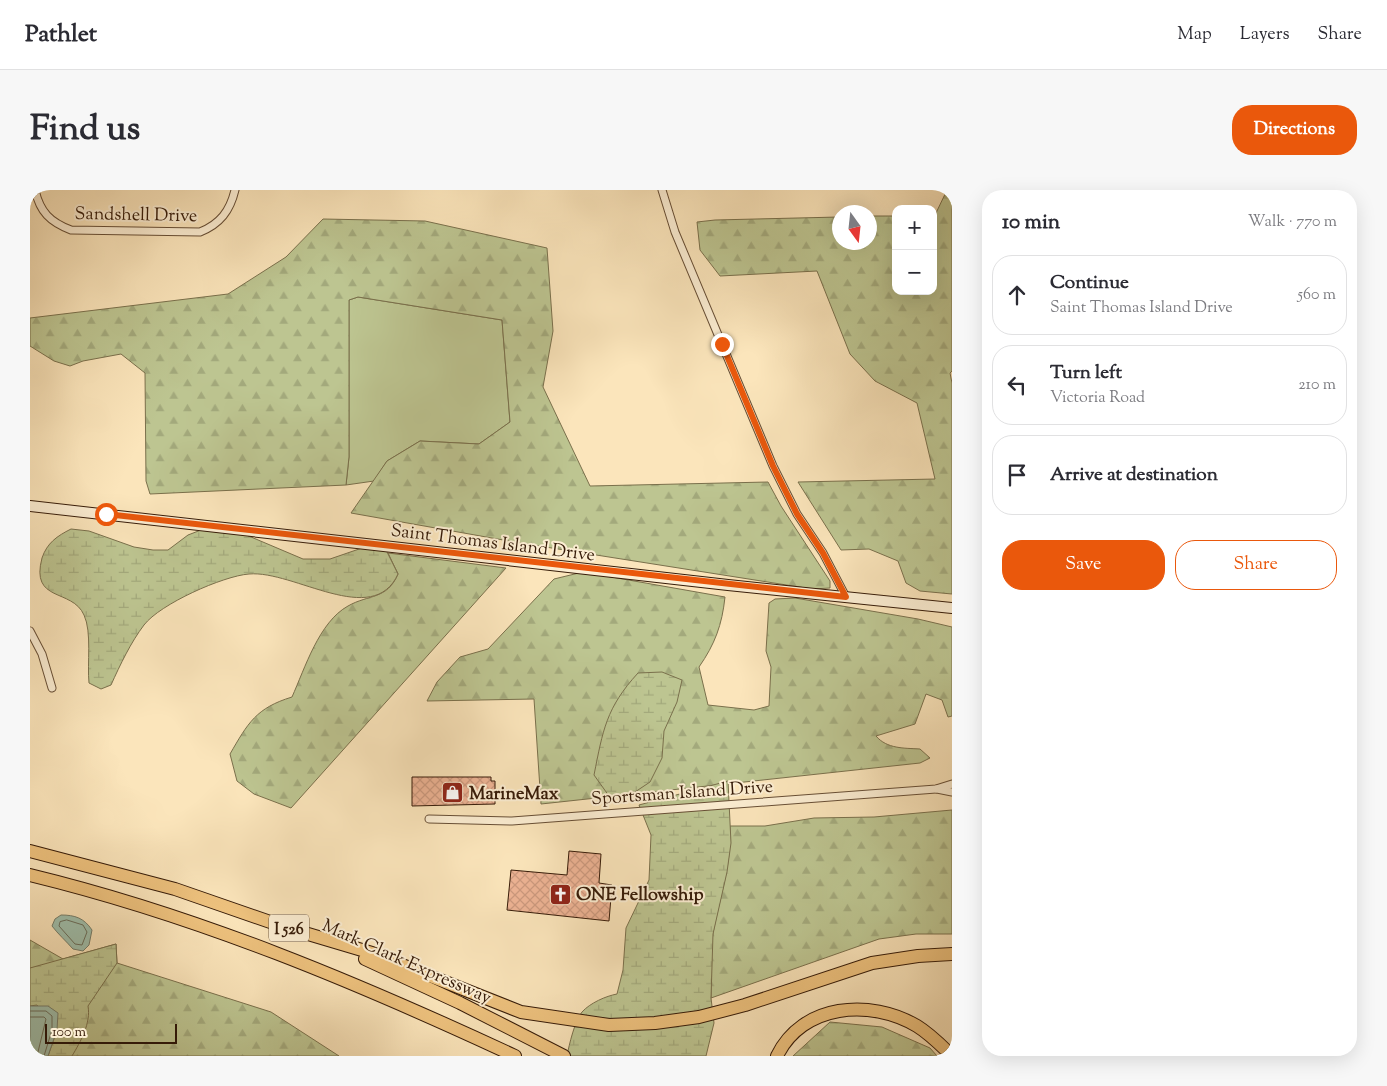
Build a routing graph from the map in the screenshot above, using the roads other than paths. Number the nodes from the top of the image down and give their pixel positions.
1 (36, 190) edge
2 (235, 190) edge
3 (662, 190) edge
4 (30, 506) edge
5 (846, 597) junction
6 (952, 608) edge
7 (30, 631) edge
8 (52, 688) dead end
9 (952, 784) edge
10 (936, 789) junction
11 (952, 792) edge
12 (429, 820) dead end
13 (30, 851) edge
14 (30, 875) edge
15 (298, 931) junction
16 (952, 954) edge
17 (515, 1056) edge
18 (564, 1056) edge
19 (777, 1056) edge
20 (952, 1056) edge

1 - 2 street, Sandshell Drive
3 - 5 street
4 - 5 main road, Saint Thomas Island Drive
5 - 6 main road, Saint Thomas Island Drive
7 - 8 street
9 - 10 street, Sportsman Island Drive
10 - 11 street, Sportsman Island Drive
10 - 12 street, Sportsman Island Drive
13 - 15 highway, Mark Clark Expressway / I 526
14 - 17 highway, I 526
15 - 16 highway
15 - 18 highway, Mark Clark Expressway / I 526
19 - 20 highway

